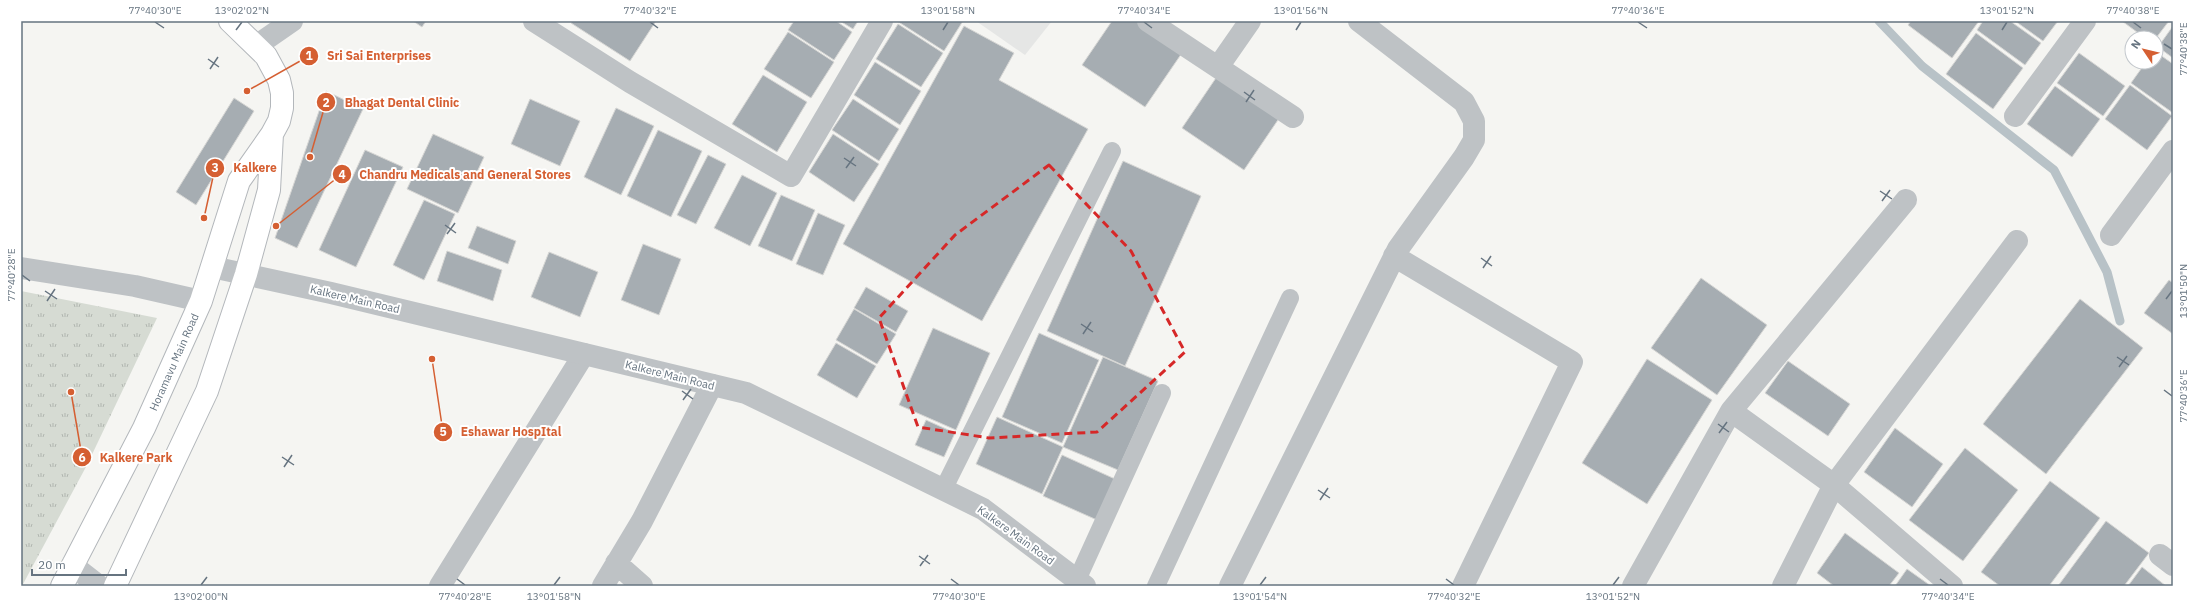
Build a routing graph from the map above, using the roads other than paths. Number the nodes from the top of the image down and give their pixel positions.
1 (230, 21) edge
2 (292, 21) edge
3 (534, 21) edge
4 (882, 21) edge
5 (1148, 21) edge
6 (1250, 21) edge
7 (1359, 21) edge
8 (2085, 21) edge
9 (256, 46) junction
10 (1218, 67) junction
11 (2015, 116) dead end
12 (1293, 117) dead end
13 (272, 134) junction
14 (1112, 151) dead end
15 (2173, 151) edge
16 (1906, 200) dead end
17 (2110, 235) dead end
18 (2017, 241) dead end
19 (1394, 256) junction
20 (212, 267) junction
21 (21, 268) edge
22 (246, 274) junction
23 (1290, 298) dead end
24 (201, 301) junction
25 (584, 354) junction
26 (712, 385) junction
27 (1162, 393) dead end
28 (1731, 411) junction
29 (1834, 485) junction
30 (944, 490) junction
31 (616, 563) junction
32 (72, 566) junction
33 (1081, 583) edge
34 (62, 586) edge
35 (99, 586) edge
36 (115, 586) edge
37 (440, 586) edge
38 (603, 586) edge
39 (642, 586) edge
40 (1156, 586) edge
41 (1230, 586) edge
42 (1463, 586) edge
43 (1633, 586) edge
44 (1783, 586) edge
45 (1952, 586) edge

1 - 9 main road
2 - 9 street
3 - 4 street
5 - 10 street
6 - 10 street
7 - 19 street
8 - 11 street
9 - 13 main road
10 - 12 street
13 - 20 main road, Horamavu Main Road
13 - 22 main road
14 - 30 lane
15 - 17 street
16 - 28 street
18 - 29 street
19 - 41 street
19 - 42 street
20 - 22 street, Kalkere Main Road
20 - 24 main road, Horamavu Main Road
21 - 24 street
22 - 25 street, Kalkere Main Road
22 - 36 main road
23 - 40 lane
24 - 32 main road, Horamavu Main Road
25 - 26 street, Kalkere Main Road
25 - 37 street
26 - 30 street, Kalkere Main Road
26 - 31 street
27 - 33 lane
28 - 29 street
28 - 43 street
29 - 44 street
29 - 45 street
30 - 33 street, Kalkere Main Road
31 - 38 street
31 - 39 street
32 - 34 main road, Horamavu Main Road
32 - 35 street

